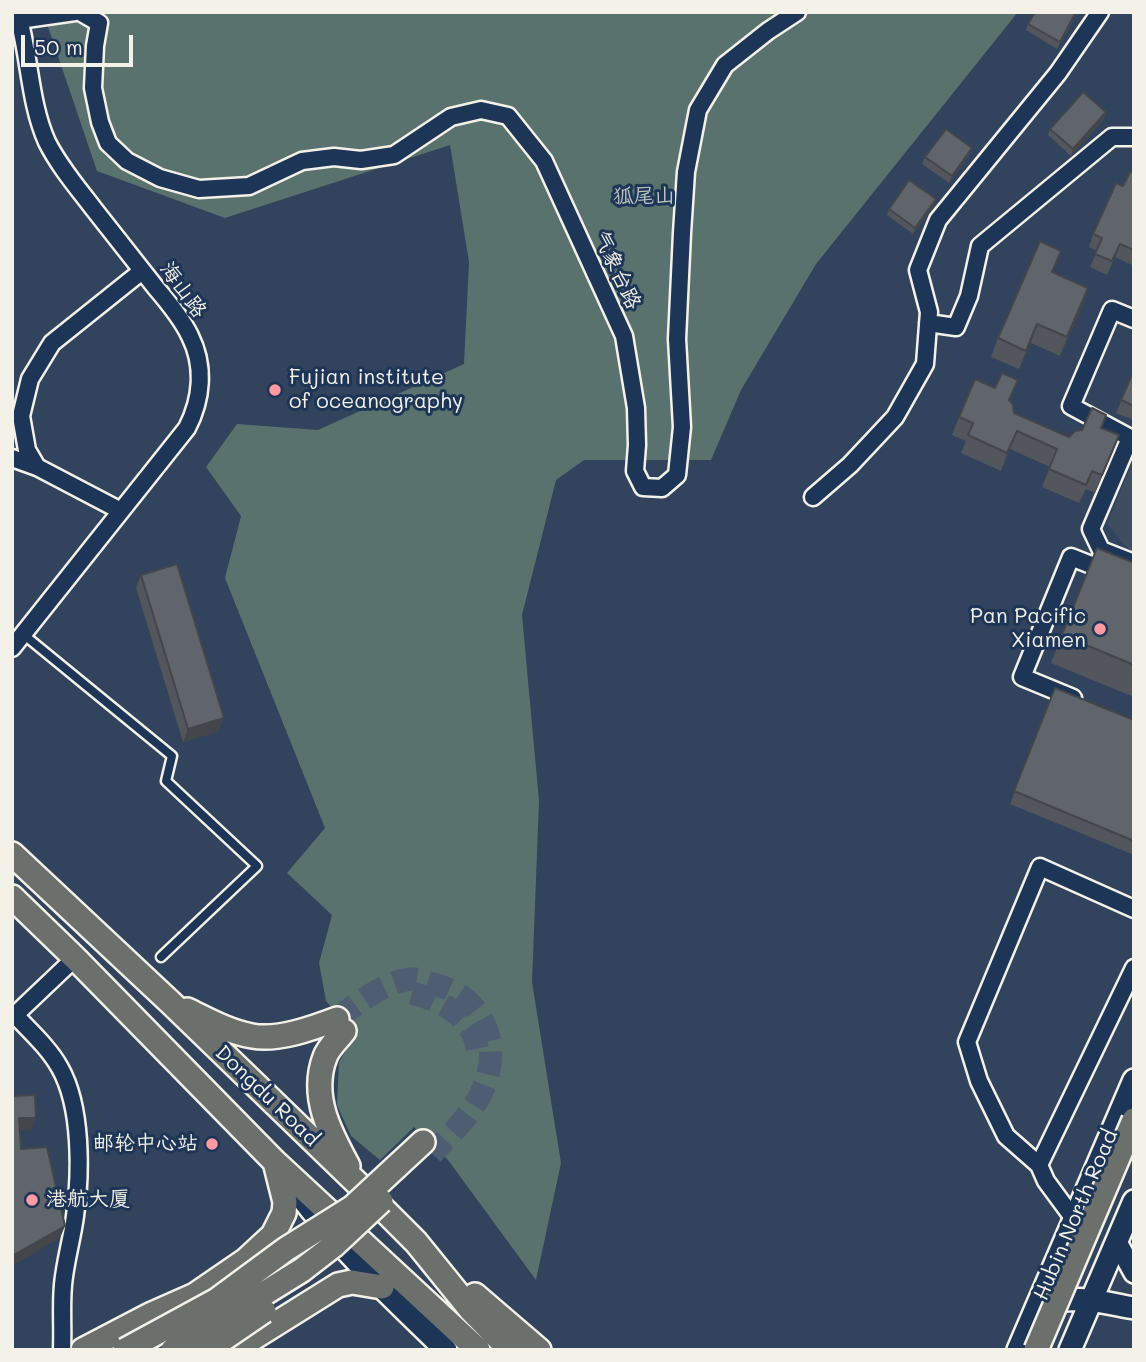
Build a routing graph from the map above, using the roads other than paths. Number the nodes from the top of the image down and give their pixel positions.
1 (77, 12) edge
2 (797, 12) edge
3 (1100, 12) edge
4 (18, 16) edge
5 (1134, 137) edge
6 (142, 271) junction
7 (1134, 319) edge
8 (928, 323) junction
9 (1132, 439) edge
10 (12, 458) edge
11 (37, 467) junction
12 (813, 497) dead end
13 (121, 511) junction
14 (1134, 564) edge
15 (1134, 582) edge
16 (23, 634) junction
17 (12, 648) edge
18 (1084, 703) edge
19 (12, 854) edge
20 (12, 897) edge
21 (1134, 909) edge
22 (160, 957) dead end
23 (75, 958) junction
24 (1134, 968) edge
25 (171, 1003) junction
26 (14, 1015) edge
27 (1134, 1080) edge
28 (1134, 1120) edge
29 (1134, 1140) edge
30 (428, 1148) tunnel mouth
31 (275, 1162) junction
32 (1039, 1164) junction
33 (401, 1172) junction
34 (358, 1184) junction
35 (1134, 1201) edge
36 (353, 1207) junction
37 (318, 1219) junction
38 (1074, 1219) junction
39 (416, 1242) junction
40 (1117, 1242) junction
41 (246, 1260) junction
42 (1134, 1273) edge
43 (338, 1285) junction
44 (382, 1287) junction
45 (282, 1290) junction
46 (1091, 1301) junction
47 (1134, 1308) edge
48 (1032, 1317) junction
49 (62, 1350) edge
50 (83, 1350) edge
51 (125, 1350) edge
52 (152, 1350) edge
53 (173, 1350) edge
54 (189, 1350) edge
55 (207, 1350) edge
56 (234, 1350) edge
57 (446, 1350) edge
58 (477, 1350) edge
59 (510, 1350) edge
60 (539, 1350) edge
61 (1018, 1350) edge
62 (1036, 1350) edge
63 (1045, 1350) edge
64 (1070, 1350) edge

1 - 2 street, 气象台路
1 - 4 street, 气象台路
3 - 8 street
4 - 6 street, 海山路
5 - 8 street
6 - 11 street
6 - 13 street, 海山路
7 - 9 street
8 - 12 street
9 - 14 street
10 - 11 street
11 - 13 street
13 - 16 street, 海山路
15 - 18 street
16 - 17 street, 海山路
16 - 22 lane
19 - 25 main road, Dongdu Road
20 - 23 main road, Dongdu Road
21 - 32 street
23 - 26 street
23 - 31 main road, Dongdu Road
24 - 32 street
25 - 34 main road, Dongdu Road
25 - 34 main road
26 - 49 street
27 - 38 main road, Hubin North Road
28 - 62 main road, bridge
29 - 63 main road
30 - 33 main road
31 - 37 main road
31 - 41 main road
31 - 58 main road, Dongdu Road
32 - 38 street
33 - 36 main road, bridge
33 - 53 main road, bridge
33 - 55 main road, bridge
34 - 39 main road, Dongdu Road
35 - 40 main road
36 - 51 main road, bridge
36 - 52 main road, bridge
37 - 44 main road
37 - 58 main road
38 - 48 main road, Hubin North Road
39 - 59 main road, Dongdu Road
39 - 60 main road
40 - 42 street
40 - 46 main road
41 - 45 main road
41 - 50 main road
43 - 44 main road
43 - 45 main road
43 - 56 main road
44 - 57 main road
45 - 54 main road
46 - 47 main road
46 - 48 main road
46 - 64 main road
48 - 61 main road, Hubin North Road

